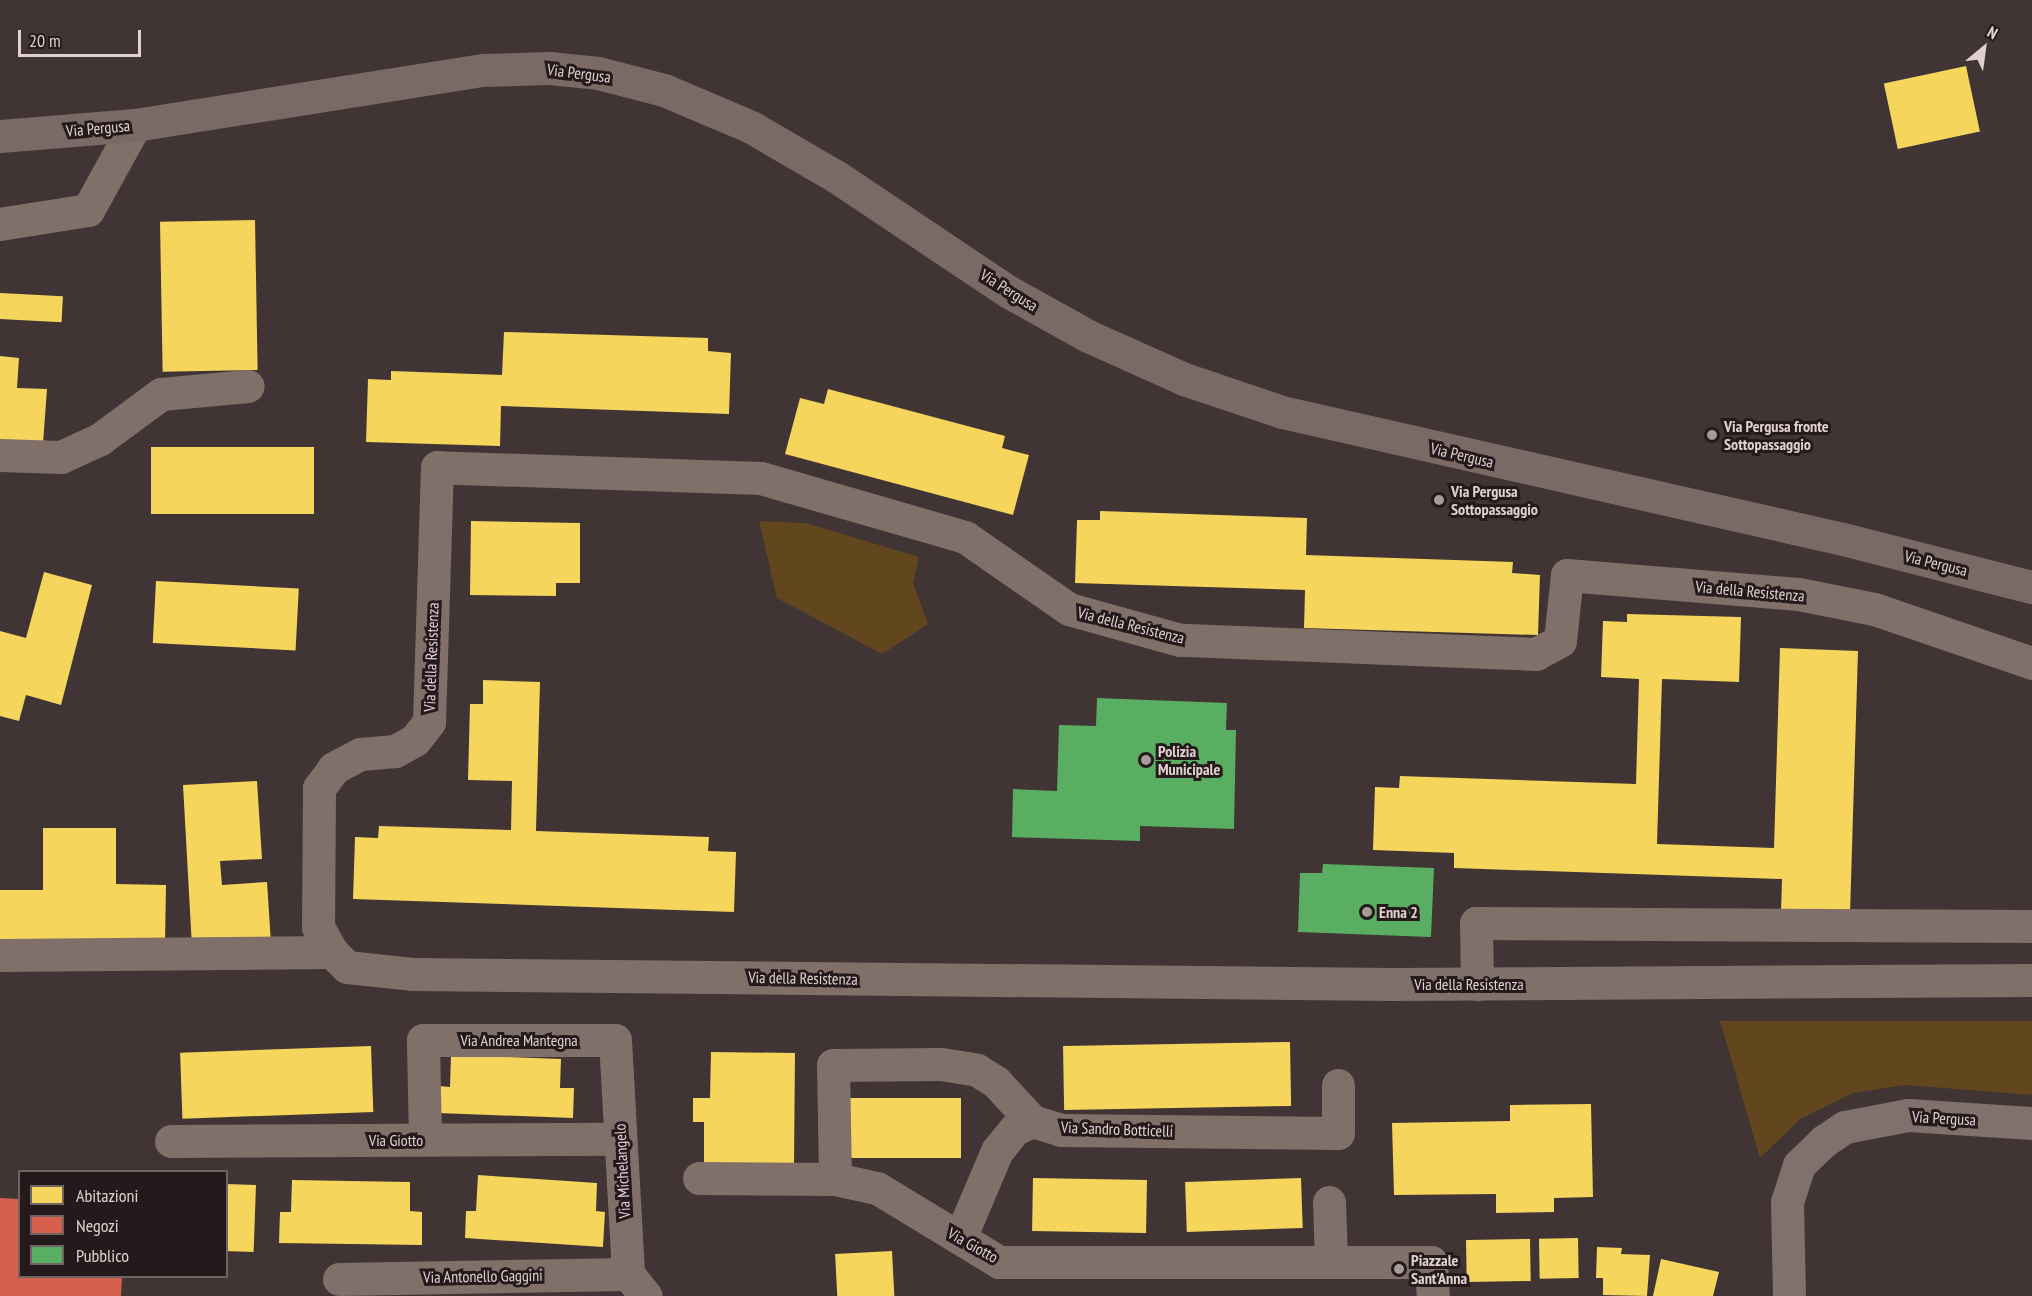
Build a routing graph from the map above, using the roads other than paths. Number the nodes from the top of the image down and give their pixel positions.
1 (135, 125) junction
2 (0, 136) edge
3 (0, 224) edge
4 (248, 386) dead end
5 (0, 455) edge
6 (2032, 587) edge
7 (2032, 663) edge
8 (2032, 926) edge
9 (332, 952) junction
10 (0, 955) edge
11 (2032, 980) edge
12 (1477, 984) junction
13 (615, 1040) joint
14 (1338, 1085) dead end
15 (1032, 1121) junction
16 (2032, 1124) edge
17 (425, 1139) junction
18 (620, 1139) junction
19 (171, 1141) dead end
20 (699, 1178) dead end
21 (835, 1179) junction
22 (1329, 1202) dead end
23 (960, 1238) junction
24 (1331, 1260) junction
25 (339, 1279) dead end
26 (637, 1285) edge
27 (1783, 1287) edge
28 (1434, 1296) edge

1 - 2 main road, Via Pergusa
1 - 3 street
1 - 6 main road, Via Pergusa
4 - 5 street
7 - 9 street, Via della Resistenza
8 - 12 street
9 - 10 street
9 - 12 street, Via della Resistenza
11 - 12 street, Via della Resistenza
13 - 17 street, Via Andrea Mantegna
13 - 18 street, Via Michelangelo
14 - 15 street, Via Sandro Botticelli
15 - 21 street
15 - 23 street
16 - 27 main road, Via Pergusa
17 - 18 street, Via Giotto
17 - 19 street, Via Giotto
18 - 26 street, Via Michelangelo
20 - 21 street, Via Giotto
21 - 23 street, Via Giotto
22 - 24 street
23 - 24 street, Via Giotto
24 - 28 street, Via Giotto
25 - 26 street, Via Antonello Gaggini

